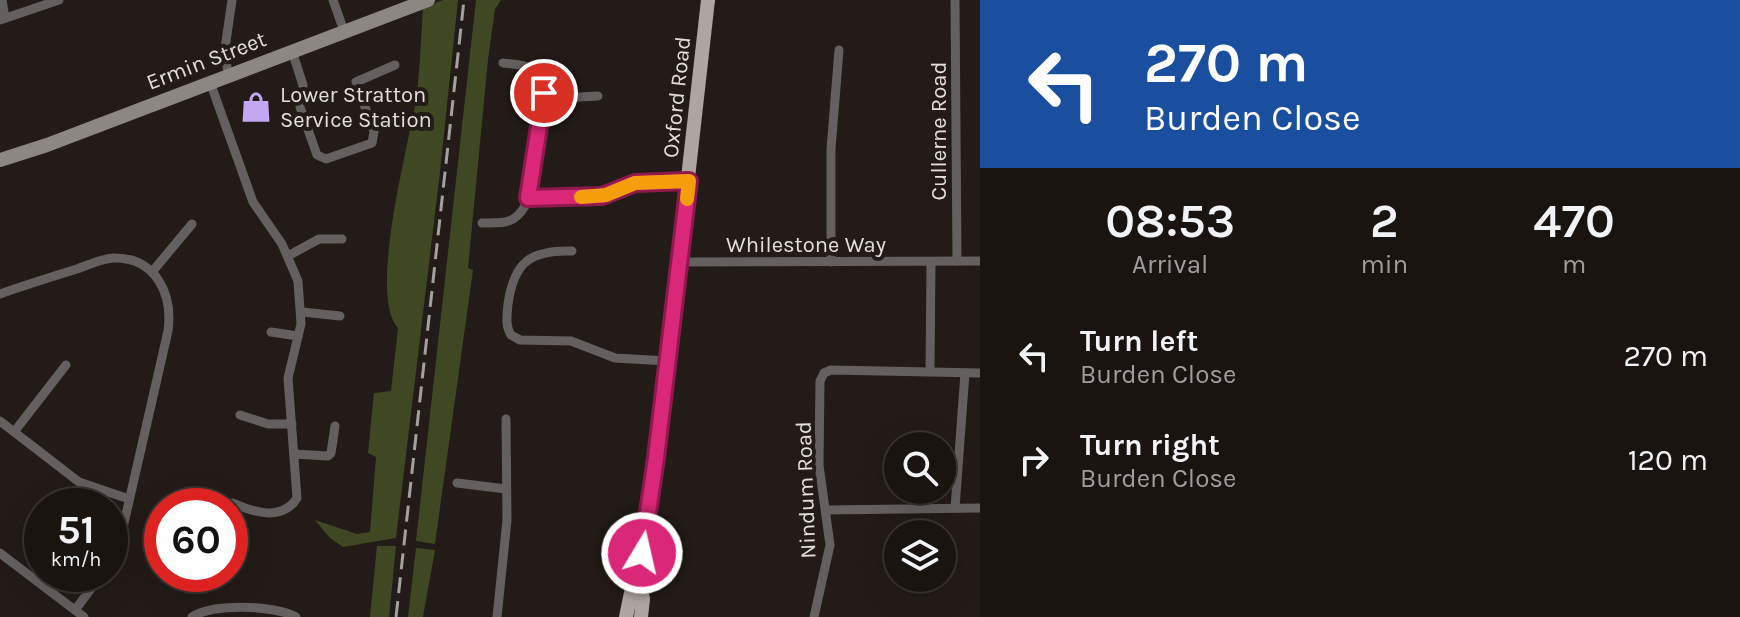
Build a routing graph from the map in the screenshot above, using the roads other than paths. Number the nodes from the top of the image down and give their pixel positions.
1 (2, 0) edge
2 (59, 0) edge
3 (232, 0) edge
4 (333, 0) edge
5 (428, 0) edge
6 (708, 0) edge
7 (955, 0) edge
8 (3, 19) edge
9 (344, 31) junction
10 (839, 50) dead end
11 (292, 51) junction
12 (503, 63) dead end
13 (395, 65) dead end
14 (229, 75) junction
15 (210, 82) junction
16 (598, 96) dead end
17 (543, 99) junction
18 (0, 160) edge
19 (689, 181) junction
20 (528, 198) junction
21 (482, 223) dead end
22 (192, 224) dead end
23 (342, 239) dead end
24 (572, 251) dead end
25 (288, 256) junction
26 (957, 261) junction
27 (980, 261) edge
28 (680, 262) junction
29 (831, 262) junction
30 (931, 262) junction
31 (152, 272) junction
32 (0, 294) edge
33 (302, 312) junction
34 (340, 316) dead end
35 (271, 332) dead end
36 (298, 336) junction
37 (667, 361) junction
38 (66, 365) dead end
39 (930, 372) junction
40 (965, 373) junction
41 (980, 373) edge
42 (240, 415) dead end
43 (506, 419) dead end
44 (0, 421) edge
45 (292, 424) junction
46 (335, 426) dead end
47 (14, 432) junction
48 (294, 454) junction
49 (457, 483) dead end
50 (506, 489) junction
51 (129, 499) junction
52 (128, 503) edge
53 (248, 508) edge
54 (955, 508) junction
55 (980, 508) edge
56 (827, 510) junction
57 (0, 553) edge
58 (638, 579) junction
59 (88, 592) edge
60 (75, 610) junction
61 (84, 617) edge
62 (192, 617) edge
63 (296, 617) edge
64 (497, 617) edge
65 (626, 617) edge
66 (641, 617) edge
67 (814, 617) edge

1 - 8 street
2 - 8 street
3 - 14 street
4 - 9 street
5 - 9 street, Ermin Street
6 - 19 main road, Oxford Road
7 - 26 street, Cullerne Road
9 - 11 street, Ermin Street
10 - 29 street
11 - 13 street
11 - 14 street, Ermin Street
12 - 17 street
14 - 15 street, Ermin Street
15 - 18 street, Ermin Street
15 - 25 street
16 - 17 street
17 - 20 street
19 - 20 street
19 - 28 main road, Oxford Road
20 - 21 street
22 - 31 street
23 - 25 street
24 - 37 street
25 - 33 street
26 - 27 street, Whilestone Way
26 - 30 street, Whilestone Way
28 - 29 street, Whilestone Way
28 - 37 main road, Oxford Road
29 - 30 street, Whilestone Way
30 - 39 street
31 - 32 street
31 - 51 street
33 - 34 street
33 - 36 street
35 - 36 street
36 - 45 street
37 - 58 main road, Oxford Road
38 - 47 street
39 - 40 street, Nindum Road
39 - 56 street, Nindum Road
40 - 41 street, Nindum Road
40 - 54 street
42 - 45 street
43 - 50 street
44 - 47 street
45 - 48 street
46 - 48 street
47 - 51 street
48 - 53 street
49 - 50 street
50 - 64 street
51 - 52 street
54 - 55 street
54 - 56 street
56 - 67 street, Nindum Road
57 - 60 street
58 - 65 main road, Oxford Road
58 - 66 main road, Oxford Road
59 - 60 street
60 - 61 street
62 - 63 street

